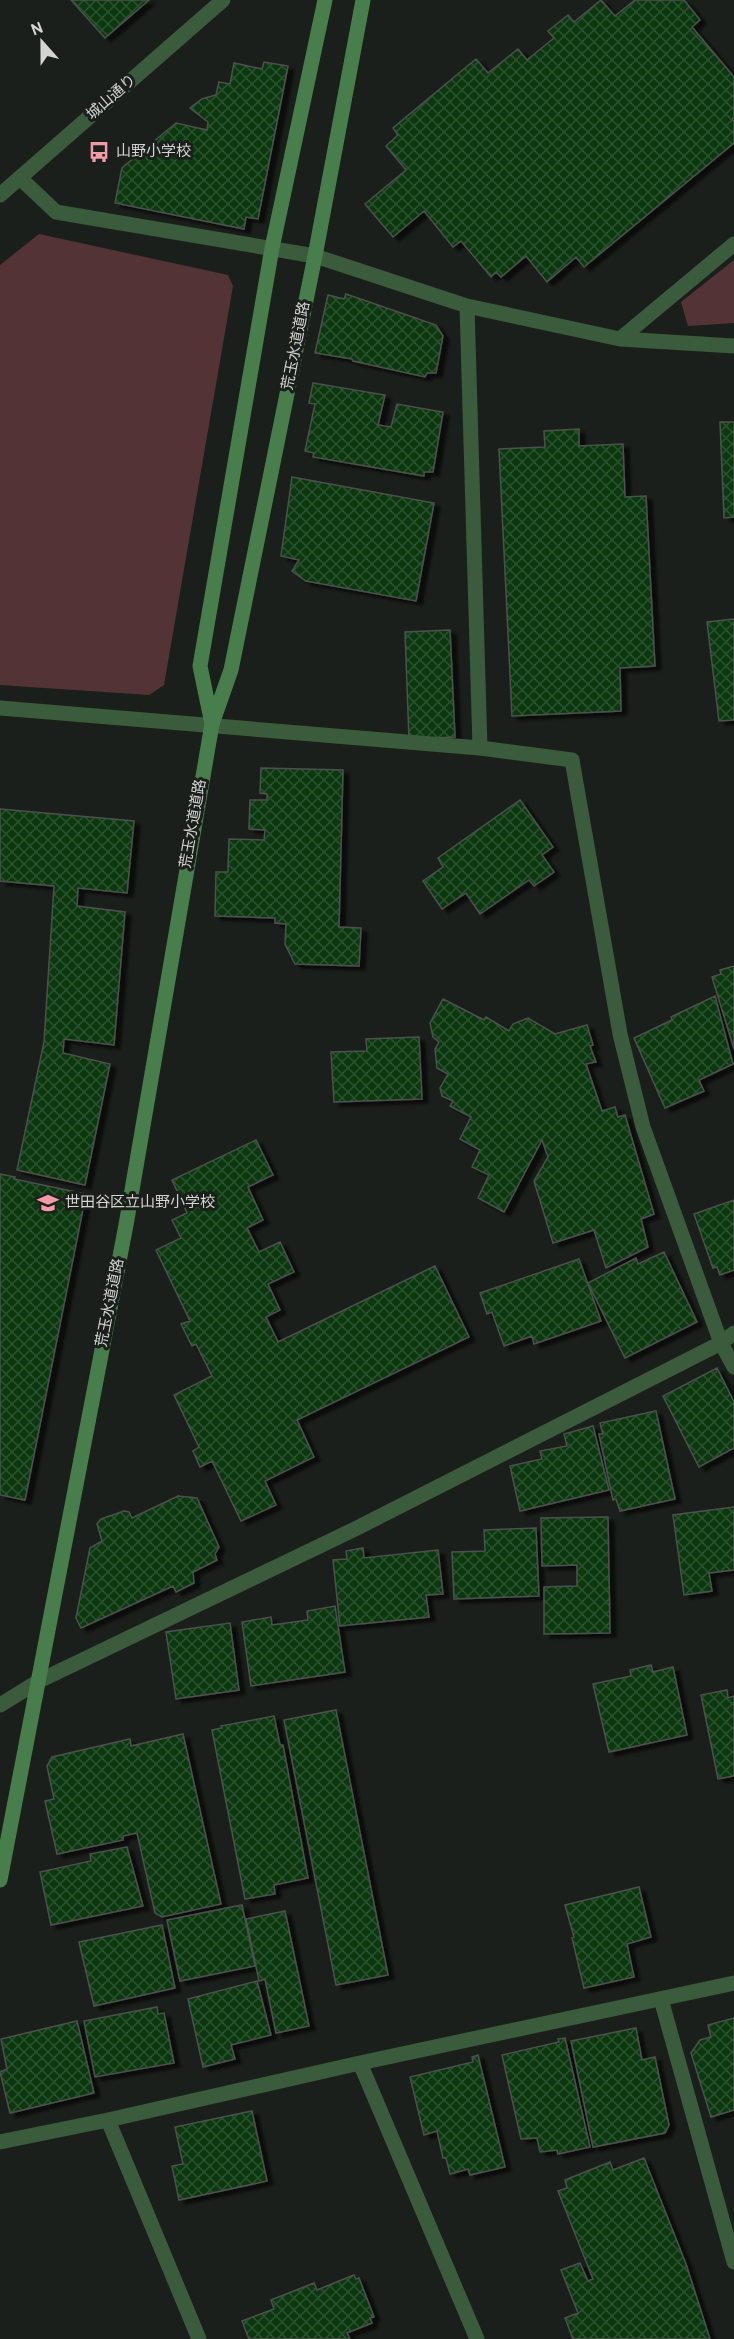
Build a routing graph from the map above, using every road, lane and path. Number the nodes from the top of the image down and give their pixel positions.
1 (223, 0) edge
2 (325, 0) edge
3 (363, 0) edge
4 (20, 178) junction
5 (0, 195) edge
6 (734, 244) edge
7 (272, 248) junction
8 (315, 256) junction
9 (467, 306) junction
10 (620, 339) junction
11 (734, 346) edge
12 (0, 708) edge
13 (212, 724) junction
14 (480, 748) junction
15 (734, 1333) edge
16 (721, 1343) junction
17 (734, 1367) edge
18 (39, 1681) junction
19 (0, 1705) edge
20 (0, 1880) edge
21 (734, 1983) edge
22 (661, 1999) junction
23 (360, 2063) junction
24 (108, 2120) junction
25 (0, 2142) edge
26 (734, 2262) edge
27 (199, 2339) edge
28 (477, 2339) edge

1 - 4 street, 城山通り
2 - 7 main road, 荒玉水道道路
3 - 8 main road, 荒玉水道道路
4 - 5 street, 城山通り
4 - 7 street
6 - 10 street
7 - 8 street
7 - 13 main road, 荒玉水道道路
8 - 9 street
8 - 13 main road, 荒玉水道道路
9 - 10 street
9 - 14 street
10 - 11 street
12 - 13 street
13 - 14 street
13 - 18 main road, 荒玉水道道路
14 - 16 street
15 - 16 street
16 - 17 street
16 - 18 street
18 - 19 street
18 - 20 main road, 荒玉水道道路
21 - 22 street
22 - 23 street
22 - 26 street
23 - 24 street
23 - 28 street
24 - 25 street
24 - 27 street

